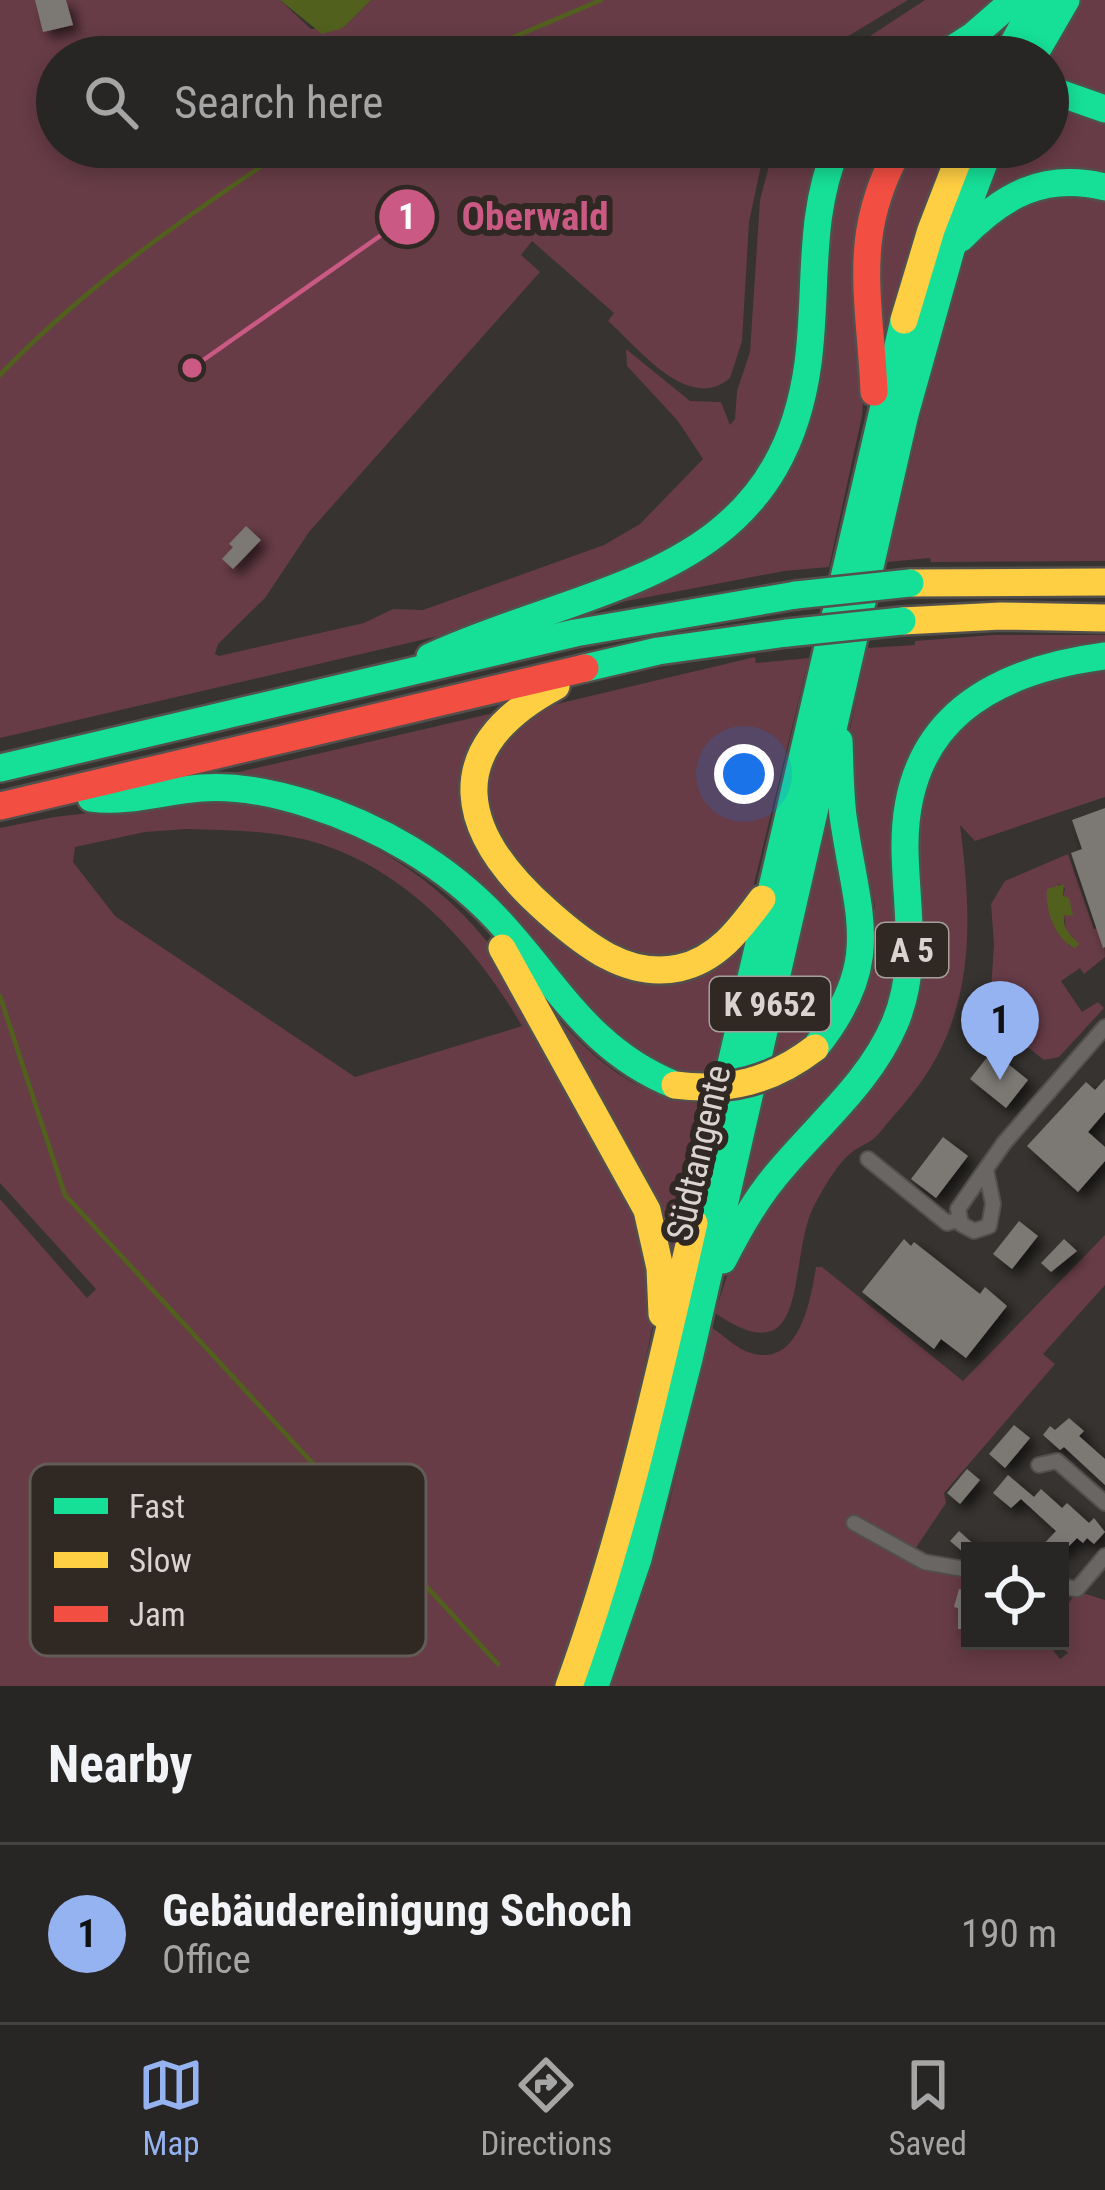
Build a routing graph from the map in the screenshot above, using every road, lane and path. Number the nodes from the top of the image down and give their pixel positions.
1 (1014, 0) edge
2 (1037, 0) edge
3 (1066, 0) edge
4 (972, 36) edge
5 (1017, 36) edge
6 (1046, 36) edge
7 (1069, 96) edge
8 (1105, 109) edge
9 (830, 168) edge
10 (888, 168) edge
11 (955, 168) edge
12 (982, 168) edge
13 (1105, 187) edge
14 (951, 250) junction
15 (875, 433) junction
16 (1105, 582) edge
17 (1105, 618) edge
18 (1105, 656) edge
19 (610, 662) junction
20 (390, 677) junction
21 (838, 707) junction
22 (0, 768) edge
23 (73, 790) junction
24 (0, 806) edge
25 (459, 886) junction
26 (771, 886) junction
27 (1105, 1027) edge
28 (868, 1159) dead end
29 (986, 1170) junction
30 (958, 1220) junction
31 (703, 1301) junction
32 (664, 1354) junction
33 (1039, 1466) dead end
34 (1105, 1503) edge
35 (854, 1523) dead end
36 (1105, 1556) edge
37 (961, 1568) edge
38 (1069, 1587) edge
39 (568, 1686) edge
40 (595, 1686) edge

1 - 4 highway
2 - 5 highway
3 - 6 highway
7 - 8 highway
9 - 20 highway
10 - 15 highway, K 9652
11 - 15 highway, Südtangente / K 9652
12 - 14 highway, Südtangente / K 9652
13 - 14 highway
14 - 21 highway, Südtangente / K 9652
15 - 26 highway, Südtangente / K 9652
16 - 20 highway, bridge
17 - 19 highway, bridge
18 - 31 highway, A 5
19 - 23 highway
19 - 26 highway
20 - 22 highway
21 - 25 highway, K 9652, bridge
21 - 31 highway, Südtangente / K 9652
23 - 24 highway
23 - 25 highway
25 - 32 highway
26 - 32 highway, Südtangente / K 9652
27 - 29 street
28 - 30 street
29 - 30 street
29 - 30 street
31 - 40 highway, Südtangente / K 9652
32 - 39 highway, Südtangente
33 - 34 street
35 - 37 street
36 - 38 street

